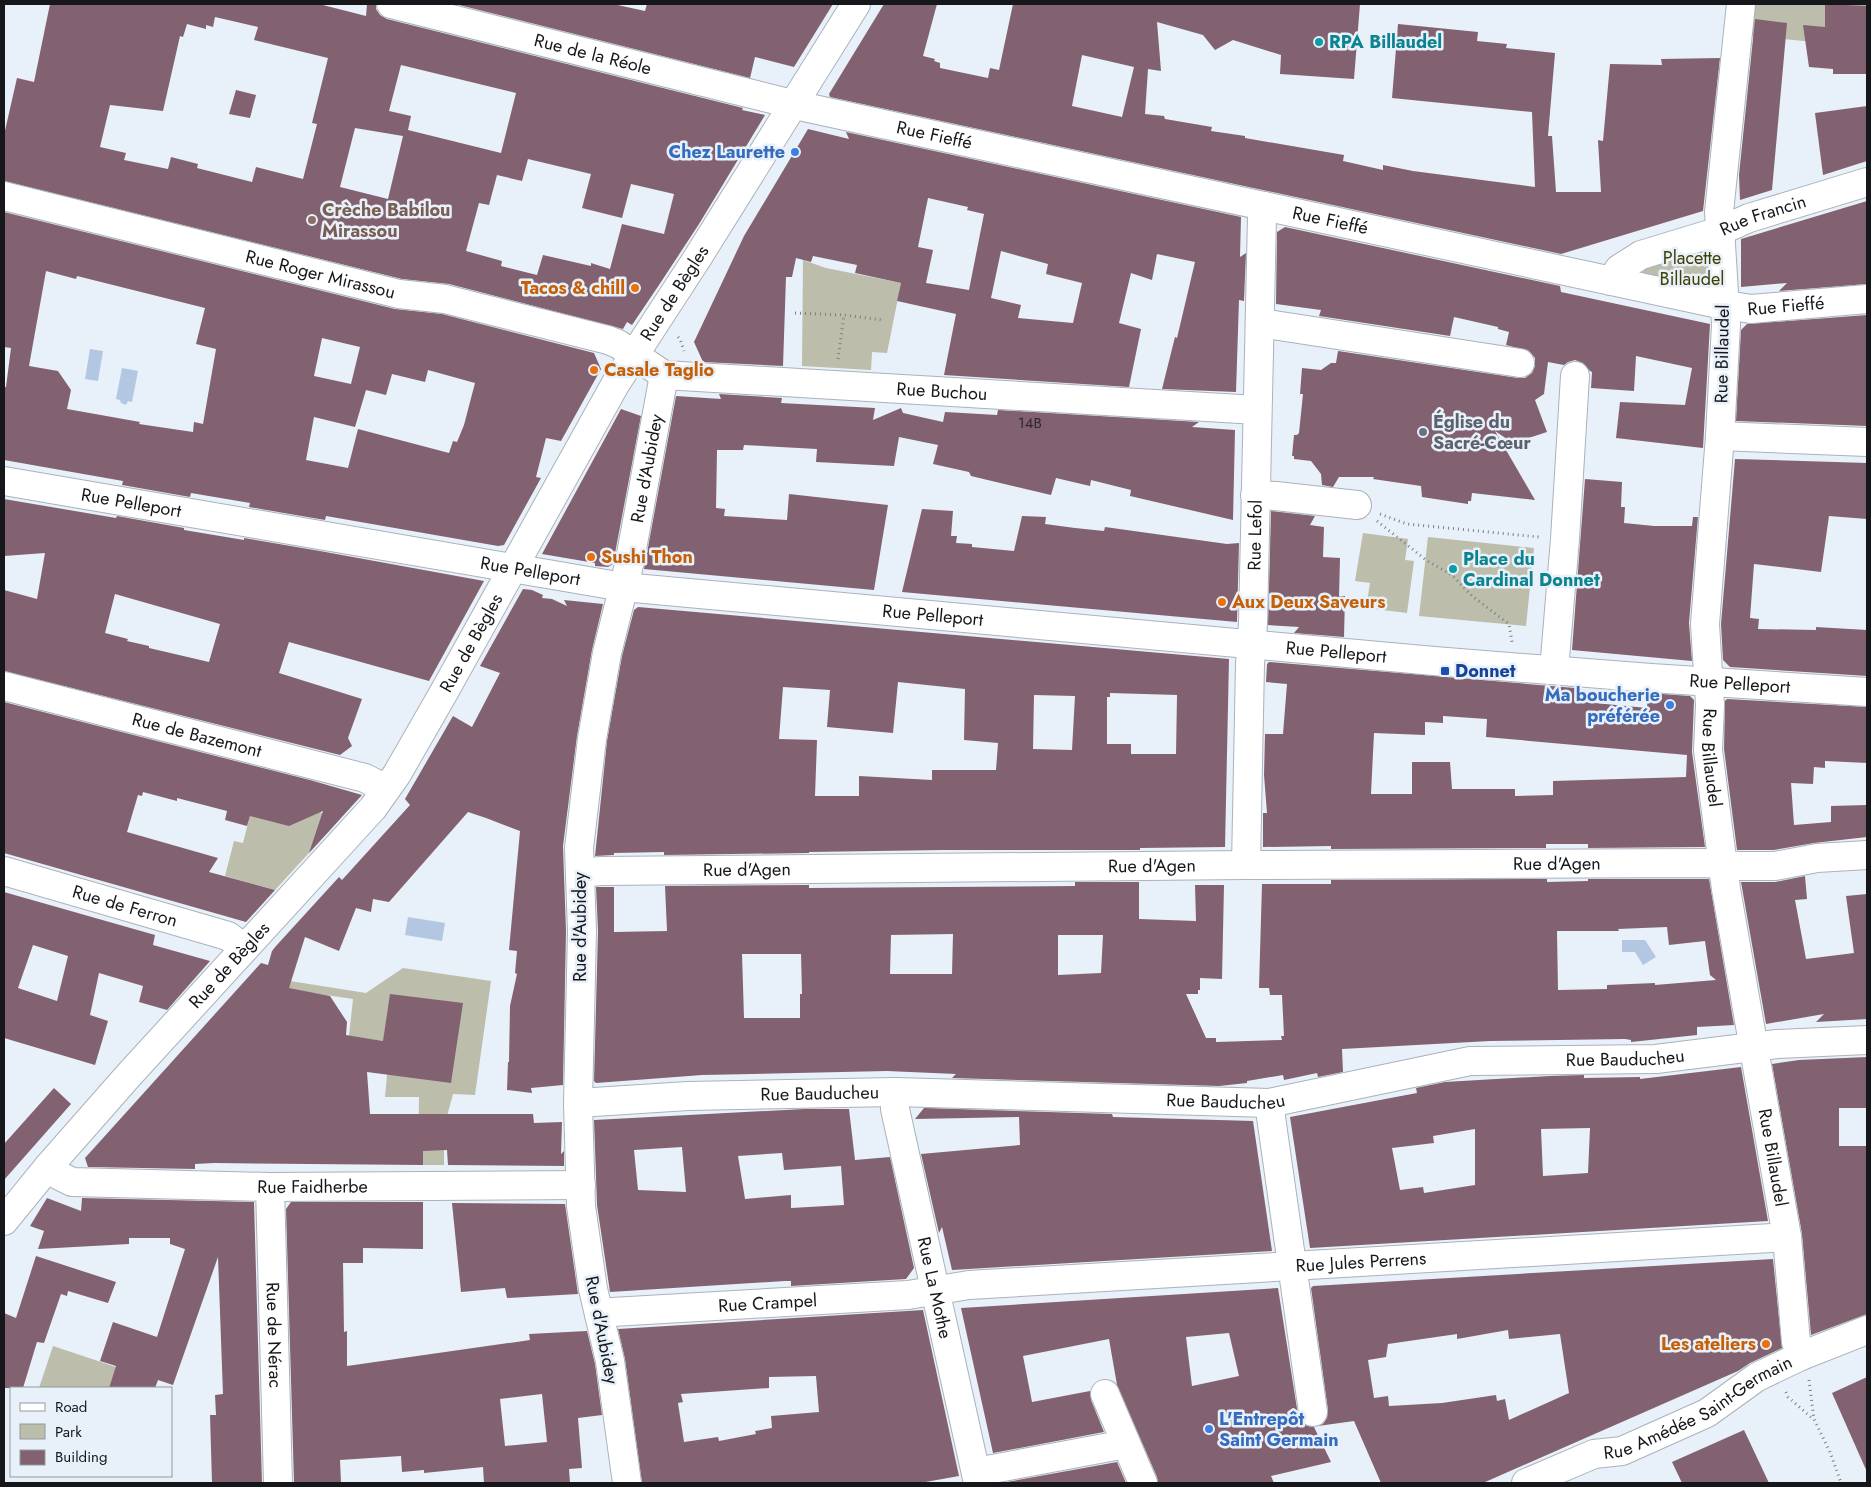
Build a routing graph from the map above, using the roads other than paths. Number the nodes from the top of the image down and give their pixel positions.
1 (391, 4) edge
2 (856, 4) edge
3 (1740, 4) edge
4 (794, 104) junction
5 (1867, 182) edge
6 (4, 196) edge
7 (1264, 206) junction
8 (1720, 232) junction
9 (1611, 281) junction
10 (1867, 299) edge
11 (1725, 305) junction
12 (1260, 323) junction
13 (635, 355) junction
14 (1520, 363) dead end
15 (664, 375) junction
16 (1575, 376) dead end
17 (1257, 410) junction
18 (1720, 436) junction
19 (1867, 442) edge
20 (4, 481) edge
21 (1255, 495) junction
22 (1357, 505) road end
23 (512, 569) junction
24 (623, 587) junction
25 (1252, 644) junction
26 (1554, 670) junction
27 (1708, 682) junction
28 (4, 686) edge
29 (1867, 692) edge
30 (386, 789) junction
31 (1867, 855) edge
32 (1723, 864) junction
33 (1246, 865) junction
34 (4, 871) edge
35 (581, 873) junction
36 (244, 948) junction
37 (1867, 1040) edge
38 (1754, 1047) junction
39 (895, 1092) junction
40 (578, 1103) junction
41 (1269, 1104) junction
42 (48, 1167) junction
43 (581, 1185) junction
44 (270, 1187) junction
45 (4, 1221) edge
46 (1787, 1237) junction
47 (1291, 1266) junction
48 (935, 1292) junction
49 (599, 1314) junction
50 (1867, 1330) edge
51 (1801, 1356) junction
52 (1105, 1394) dead end
53 (1313, 1412) dead end
54 (1126, 1444) junction
55 (977, 1477) edge
56 (278, 1483) edge
57 (627, 1483) edge
58 (1143, 1483) edge
59 (1526, 1483) edge

1 - 4 street, Rue de la Réole
2 - 4 street, Rue de Bègles
3 - 8 street, Rue Billaudel
4 - 7 street, Rue Fieffé
4 - 13 street, Rue de Bègles
5 - 8 street, Rue Francin
6 - 13 street, Rue Roger Mirassou
7 - 9 street, Rue Fieffé
7 - 12 street, Rue Lefol
8 - 9 street, Rue Francin
8 - 11 street, Rue Billaudel
9 - 11 street, Rue Fieffé
10 - 11 street, Rue Fieffé
11 - 18 street, Rue Billaudel
12 - 14 street
12 - 17 street, Rue Lefol
13 - 15 street
13 - 23 street, Rue de Bègles
15 - 17 street, Rue Buchou
15 - 24 street, Rue d'Aubidey
16 - 26 street
17 - 21 street, Rue Lefol
18 - 19 street
18 - 27 street, Rue Billaudel
20 - 23 street, Rue Pelleport
21 - 22 street
21 - 25 street, Rue Lefol
23 - 24 street, Rue Pelleport
23 - 30 street, Rue de Bègles
24 - 25 street, Rue Pelleport
24 - 35 street, Rue d'Aubidey
25 - 26 street, Rue Pelleport
25 - 33 street, Rue Lefol
26 - 27 street, Rue Pelleport
27 - 29 street, Rue Pelleport
27 - 32 street, Rue Billaudel
28 - 30 street, Rue de Bazemont
30 - 36 street, Rue de Bègles
31 - 32 street, Rue d'Agen
32 - 33 street, Rue d'Agen
32 - 38 street, Rue Billaudel
33 - 35 street, Rue d'Agen
34 - 36 street, Rue de Ferron
35 - 40 street, Rue d'Aubidey
36 - 42 street, Rue de Bègles
37 - 38 street, Rue Bauducheu
38 - 41 street, Rue Bauducheu
38 - 46 street, Rue Billaudel
39 - 40 street, Rue Bauducheu
39 - 41 street, Rue Bauducheu
39 - 48 street, Rue La Mothe
40 - 43 street, Rue d'Aubidey
41 - 47 street
42 - 44 street, Rue Faidherbe
42 - 45 street, Rue de Bègles
43 - 44 street, Rue Faidherbe
43 - 49 street, Rue d'Aubidey
44 - 56 street, Rue de Nérac
46 - 47 street, Rue Jules Perrens
46 - 51 street, Rue Billaudel
47 - 48 street, Rue Jules Perrens
47 - 53 street
48 - 49 street, Rue Crampel
48 - 55 street, Rue La Mothe
49 - 57 street, Rue d'Aubidey
50 - 51 street, Rue Amédée Saint-Germain
51 - 59 street, Rue Amédée Saint-Germain
52 - 54 street
54 - 55 street
54 - 58 street

